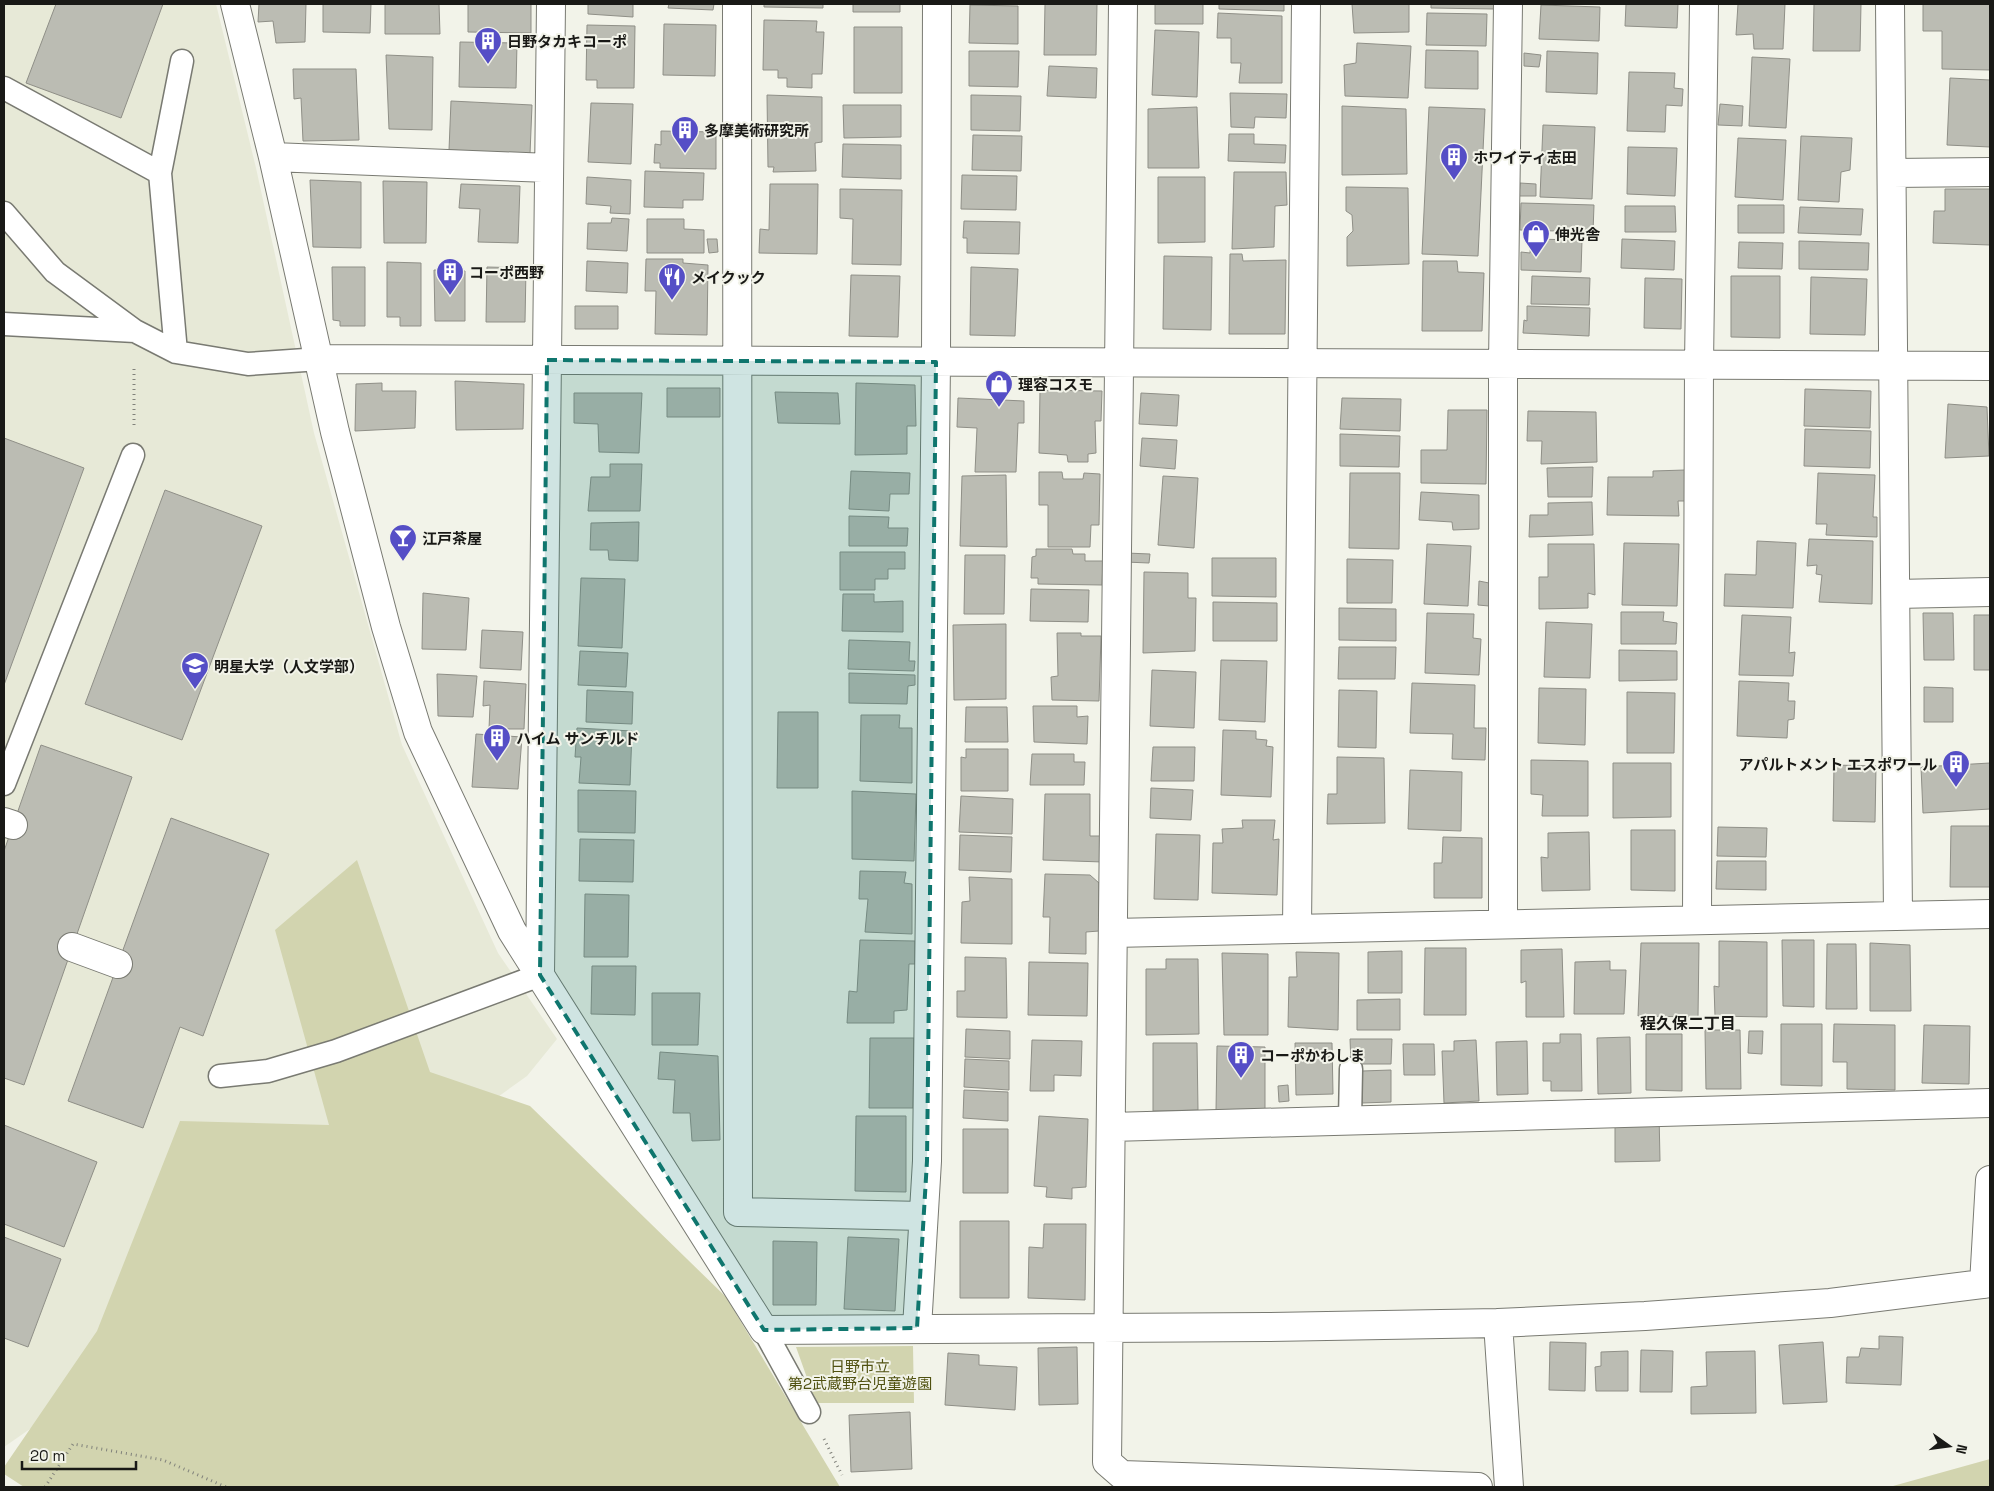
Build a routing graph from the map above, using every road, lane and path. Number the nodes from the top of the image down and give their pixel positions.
1 (235, 4) edge
2 (550, 4) edge
3 (737, 4) edge
4 (938, 4) edge
5 (1123, 4) edge
6 (1306, 4) edge
7 (1508, 4) edge
8 (1704, 4) edge
9 (1890, 4) edge
10 (182, 62) dead end
11 (4, 88) edge
12 (273, 157) junction
13 (549, 168) junction
14 (1990, 172) edge
15 (160, 173) junction
16 (1892, 173) junction
17 (4, 213) edge
18 (4, 324) edge
19 (135, 331) junction
20 (176, 352) junction
21 (320, 359) junction
22 (547, 360) junction
23 (737, 361) junction
24 (936, 362) junction
25 (1120, 362) junction
26 (1302, 364) junction
27 (1503, 364) junction
28 (1699, 365) junction
29 (1894, 366) junction
30 (1990, 366) edge
31 (134, 455) joint
32 (1990, 592) edge
33 (1896, 594) junction
34 (4, 784) edge
35 (1990, 914) edge
36 (1898, 916) junction
37 (1697, 920) junction
38 (1503, 924) junction
39 (1297, 929) junction
40 (1113, 933) junction
41 (72, 947) dead end
42 (118, 964) dead end
43 (540, 975) junction
44 (1350, 1069) dead end
45 (220, 1076) dead end
46 (1990, 1102) edge
47 (1350, 1120) junction
48 (1111, 1126) junction
49 (1990, 1180) edge
50 (924, 1216) junction
51 (1987, 1284) edge
52 (1498, 1323) junction
53 (917, 1328) junction
54 (1108, 1328) junction
55 (764, 1330) junction
56 (809, 1412) joint
57 (842, 1475) dead end
58 (45, 1487) edge
59 (226, 1487) edge
60 (1478, 1487) edge
61 (1509, 1487) edge

1 - 12 street
2 - 13 street
3 - 23 street
4 - 24 street
5 - 25 street
6 - 26 street
7 - 27 street
8 - 28 street
9 - 16 street
10 - 15 lane
11 - 15 lane
12 - 13 street
12 - 21 street
13 - 22 street
14 - 16 street
15 - 20 lane
16 - 29 street
17 - 19 lane
18 - 19 lane
19 - 20 lane
19 - 31 path
20 - 21 lane
21 - 22 street
21 - 43 street
22 - 23 street
22 - 43 street
23 - 24 street
23 - 50 street
24 - 25 street
24 - 50 street
25 - 26 street
25 - 40 street
26 - 27 street
26 - 39 street
27 - 28 street
27 - 38 street
28 - 29 street
28 - 37 street
29 - 30 street
29 - 33 street
31 - 34 lane
32 - 33 street
33 - 36 street
35 - 36 street
36 - 37 street
37 - 38 street
38 - 39 street
39 - 40 street
40 - 48 street
41 - 42 street
43 - 45 lane
43 - 55 street
44 - 47 lane
46 - 47 street
47 - 48 street
48 - 54 street
49 - 51 street
50 - 53 street
51 - 52 street
52 - 54 street
52 - 61 street
53 - 54 street
53 - 55 street
54 - 60 street
55 - 56 lane
56 - 57 path
58 - 59 path

